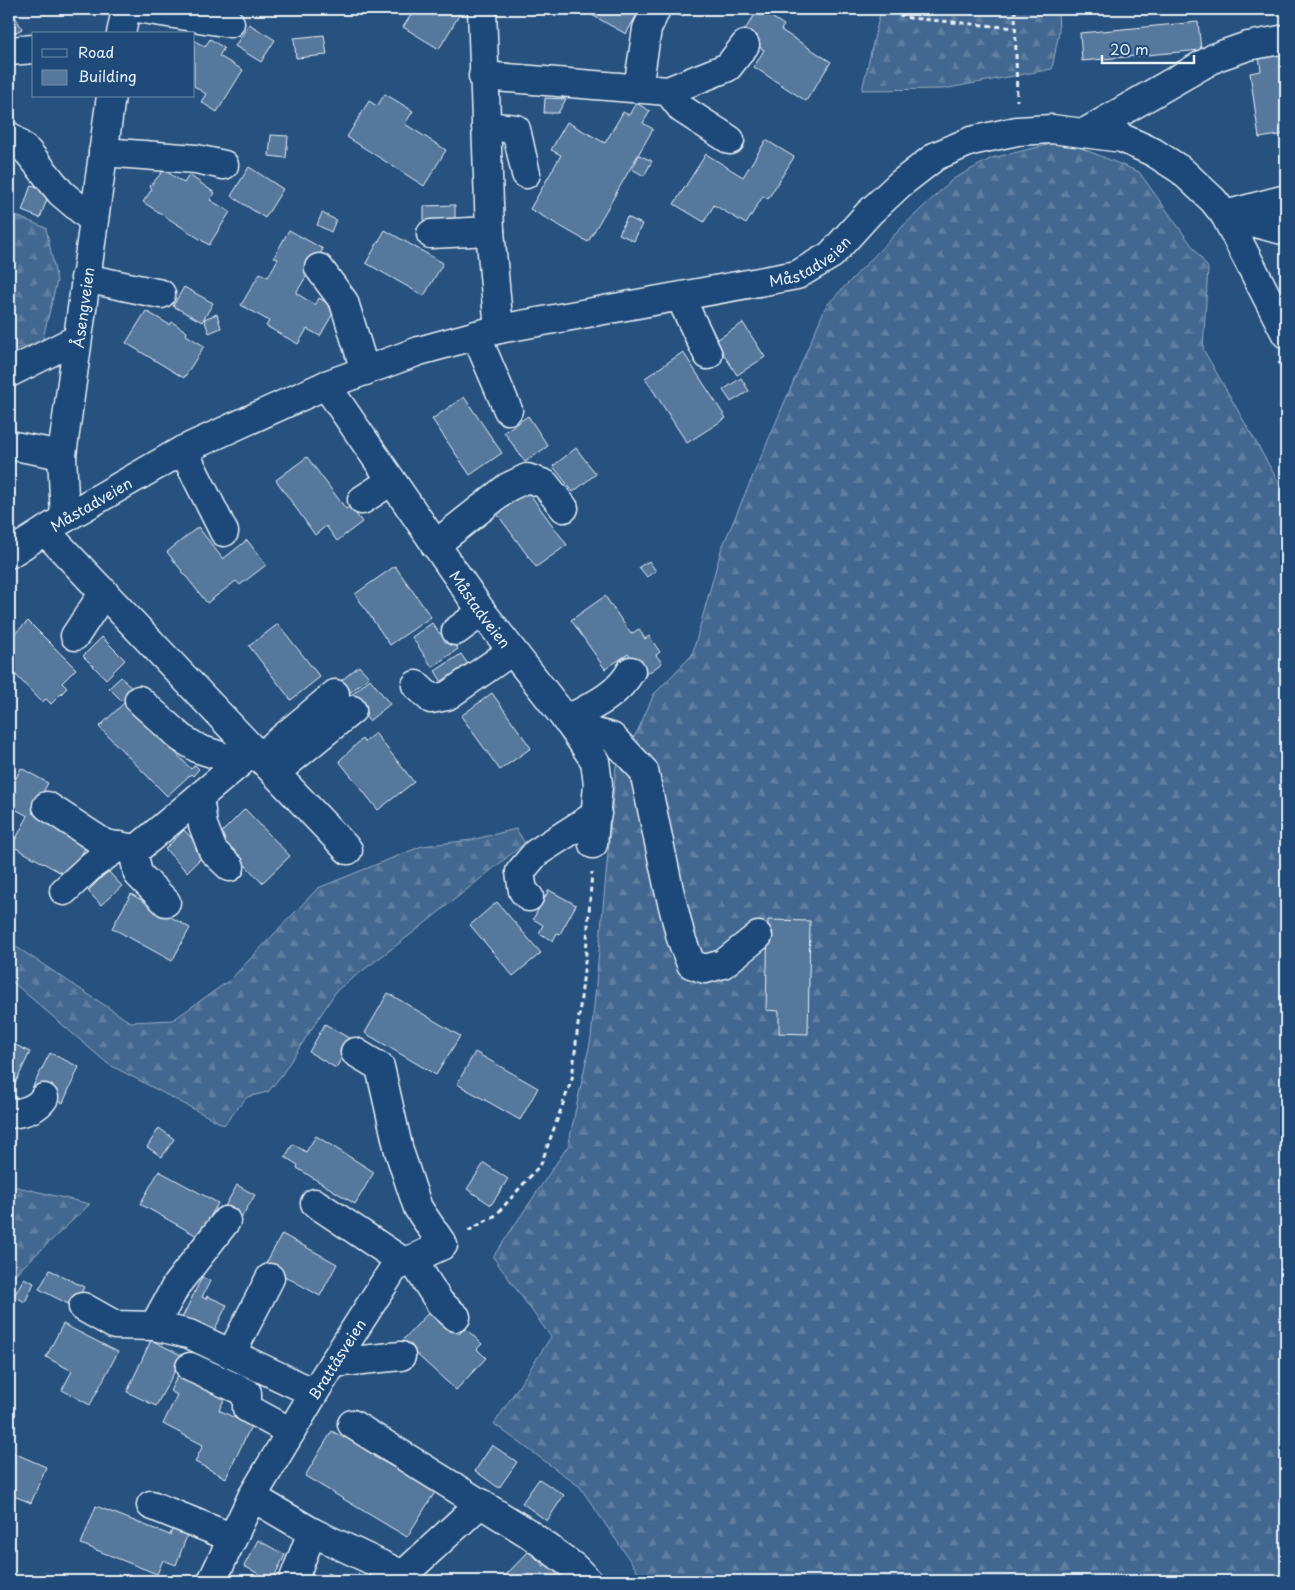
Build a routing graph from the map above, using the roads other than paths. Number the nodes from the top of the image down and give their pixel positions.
1 (126, 9) edge
2 (143, 9) edge
3 (482, 9) edge
4 (656, 10) edge
5 (230, 23) dead end
6 (121, 32) edge
7 (1286, 39) edge
8 (745, 45) dead end
9 (32, 49) edge
10 (9, 51) edge
11 (483, 76) junction
12 (638, 88) junction
13 (668, 91) junction
14 (111, 98) edge
15 (486, 126) junction
16 (1086, 132) junction
17 (9, 136) edge
18 (730, 140) dead end
19 (103, 152) junction
20 (224, 165) dead end
21 (526, 174) dead end
22 (1286, 199) edge
23 (1225, 215) junction
24 (93, 220) junction
25 (490, 231) junction
26 (1286, 231) edge
27 (431, 234) dead end
28 (319, 268) dead end
29 (85, 278) junction
30 (162, 294) dead end
31 (680, 297) junction
32 (488, 332) junction
33 (1286, 334) edge
34 (77, 339) junction
35 (708, 355) dead end
36 (365, 371) junction
37 (9, 373) edge
38 (326, 385) junction
39 (508, 410) dead end
40 (9, 445) edge
41 (183, 450) junction
42 (62, 455) junction
43 (392, 481) junction
44 (362, 500) dead end
45 (564, 508) dead end
46 (56, 525) junction
47 (224, 532) dead end
48 (434, 544) junction
49 (9, 554) edge
50 (104, 592) junction
51 (482, 612) junction
52 (456, 631) dead end
53 (75, 636) dead end
54 (512, 650) junction
55 (631, 671) dead end
56 (416, 685) dead end
57 (139, 700) dead end
58 (344, 702) dead end
59 (569, 723) junction
60 (257, 761) junction
61 (199, 797) junction
62 (47, 806) dead end
63 (597, 814) junction
64 (594, 844) road end
65 (129, 848) junction
66 (348, 850) dead end
67 (230, 867) dead end
68 (64, 891) dead end
69 (529, 897) dead end
70 (166, 902) dead end
71 (758, 936) dead end
72 (355, 1052) dead end
73 (44, 1098) dead end
74 (9, 1114) edge
75 (315, 1203) dead end
76 (226, 1221) dead end
77 (408, 1261) junction
78 (270, 1278) dead end
79 (83, 1306) dead end
80 (456, 1317) dead end
81 (154, 1326) junction
82 (231, 1354) junction
83 (401, 1356) dead end
84 (333, 1363) junction
85 (190, 1366) dead end
86 (314, 1393) junction
87 (352, 1424) dead end
88 (291, 1432) junction
89 (252, 1497) junction
90 (481, 1504) junction
91 (151, 1505) dead end
92 (312, 1532) junction
93 (233, 1538) junction
94 (406, 1578) edge
95 (212, 1581) edge
96 (293, 1581) edge
97 (588, 1581) edge

1 - 6 street
2 - 5 street
3 - 11 street
4 - 12 street
7 - 16 street
8 - 13 street
9 - 10 street
11 - 12 street
11 - 15 street
12 - 13 street
13 - 18 street
14 - 19 street, Åsengveien
15 - 21 street
15 - 25 street
16 - 23 street, Måstadveien
16 - 31 street, Måstadveien
17 - 24 street
19 - 20 street
19 - 24 street, Åsengveien
22 - 23 street
23 - 26 street
23 - 33 street, Måstadveien
24 - 29 street, Åsengveien
25 - 27 street
25 - 32 street
28 - 36 street
29 - 30 street
29 - 34 street, Åsengveien
31 - 32 street, Måstadveien
31 - 35 street
32 - 36 street, Måstadveien
32 - 39 street
34 - 37 street
34 - 42 street, Åsengveien
36 - 38 street, Måstadveien
38 - 41 street, Måstadveien
38 - 43 street, Måstadveien
40 - 42 street
41 - 46 street, Måstadveien
41 - 47 street
42 - 46 street, Åsengveien
43 - 44 street
43 - 48 street, Måstadveien
45 - 48 street
46 - 49 street, Måstadveien
46 - 50 street, Måstadveien
48 - 51 street, Måstadveien
50 - 53 street
50 - 60 street, Måstadveien
51 - 52 street
51 - 54 street, Måstadveien
54 - 56 street
54 - 59 street, Måstadveien
55 - 59 street
57 - 60 street
58 - 60 street
59 - 63 street, Måstadveien
59 - 71 street
60 - 61 street
60 - 66 street, Måstadveien
61 - 65 street
61 - 67 street
62 - 65 street
63 - 64 street, Måstadveien
63 - 69 street
65 - 68 street
65 - 70 street
72 - 77 street, Brattåsveien
73 - 74 street
75 - 77 street
76 - 81 street
77 - 80 street
77 - 84 street, Brattåsveien
78 - 82 street
79 - 81 street
81 - 82 street
82 - 86 street
83 - 84 street
84 - 86 street, Brattåsveien
85 - 88 street
86 - 88 street, Brattåsveien
87 - 90 street
88 - 89 street, Brattåsveien
89 - 92 street
89 - 93 street, Brattåsveien
90 - 94 street
90 - 97 street
91 - 93 street
92 - 94 street
92 - 96 street
93 - 95 street, Brattåsveien

